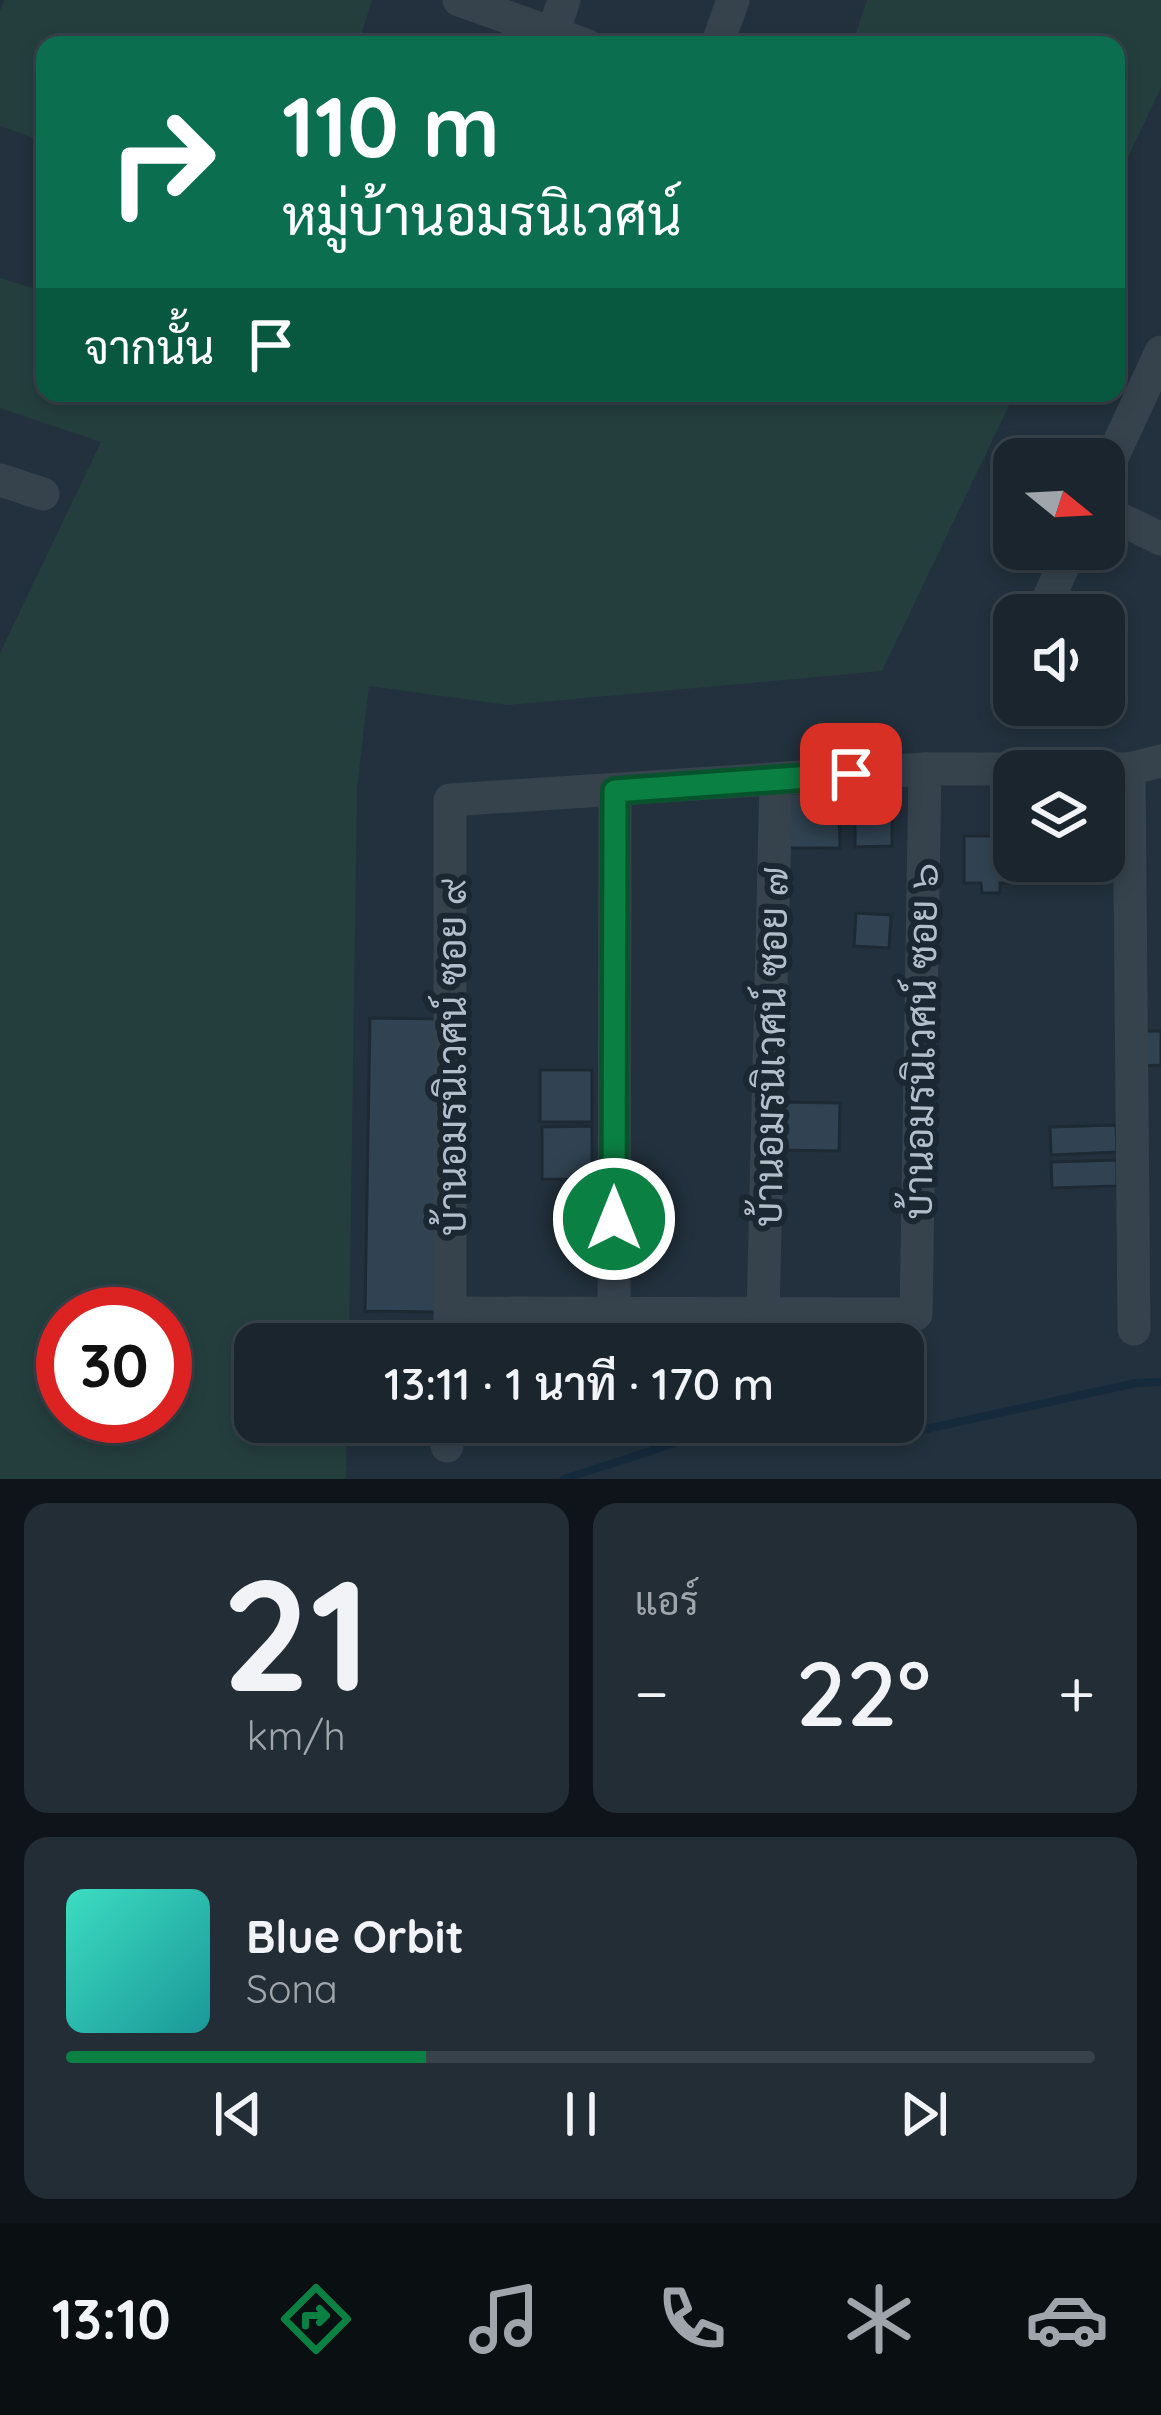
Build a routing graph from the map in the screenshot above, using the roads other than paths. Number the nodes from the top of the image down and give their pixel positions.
1 (459, 0) edge
2 (564, 0) edge
3 (733, 0) edge
4 (553, 33) junction
5 (561, 36) edge
6 (720, 36) edge
7 (1159, 360) edge
8 (1122, 438) edge
9 (0, 480) edge
10 (43, 494) dead end
11 (1125, 521) edge
12 (1161, 539) edge
13 (1145, 765) edge
14 (925, 769) junction
15 (776, 779) junction
16 (615, 791) junction
17 (1147, 1271) edge
18 (763, 1314) junction
19 (451, 1323) edge
20 (614, 1323) edge
21 (674, 1323) edge
22 (1134, 1329) dead end

1 - 4 street
2 - 4 street
3 - 6 street
4 - 5 street
7 - 8 street
9 - 10 street
11 - 12 street
13 - 14 street
13 - 17 street
14 - 15 street
14 - 18 street, บ้านอมรนิเวศน์ ซอย ๖
15 - 16 street
15 - 18 street, บ้านอมรนิเวศน์ ซอย ๗
16 - 19 street, บ้านอมรนิเวศน์ ซอย ๙
16 - 20 street
17 - 22 street
18 - 21 street

